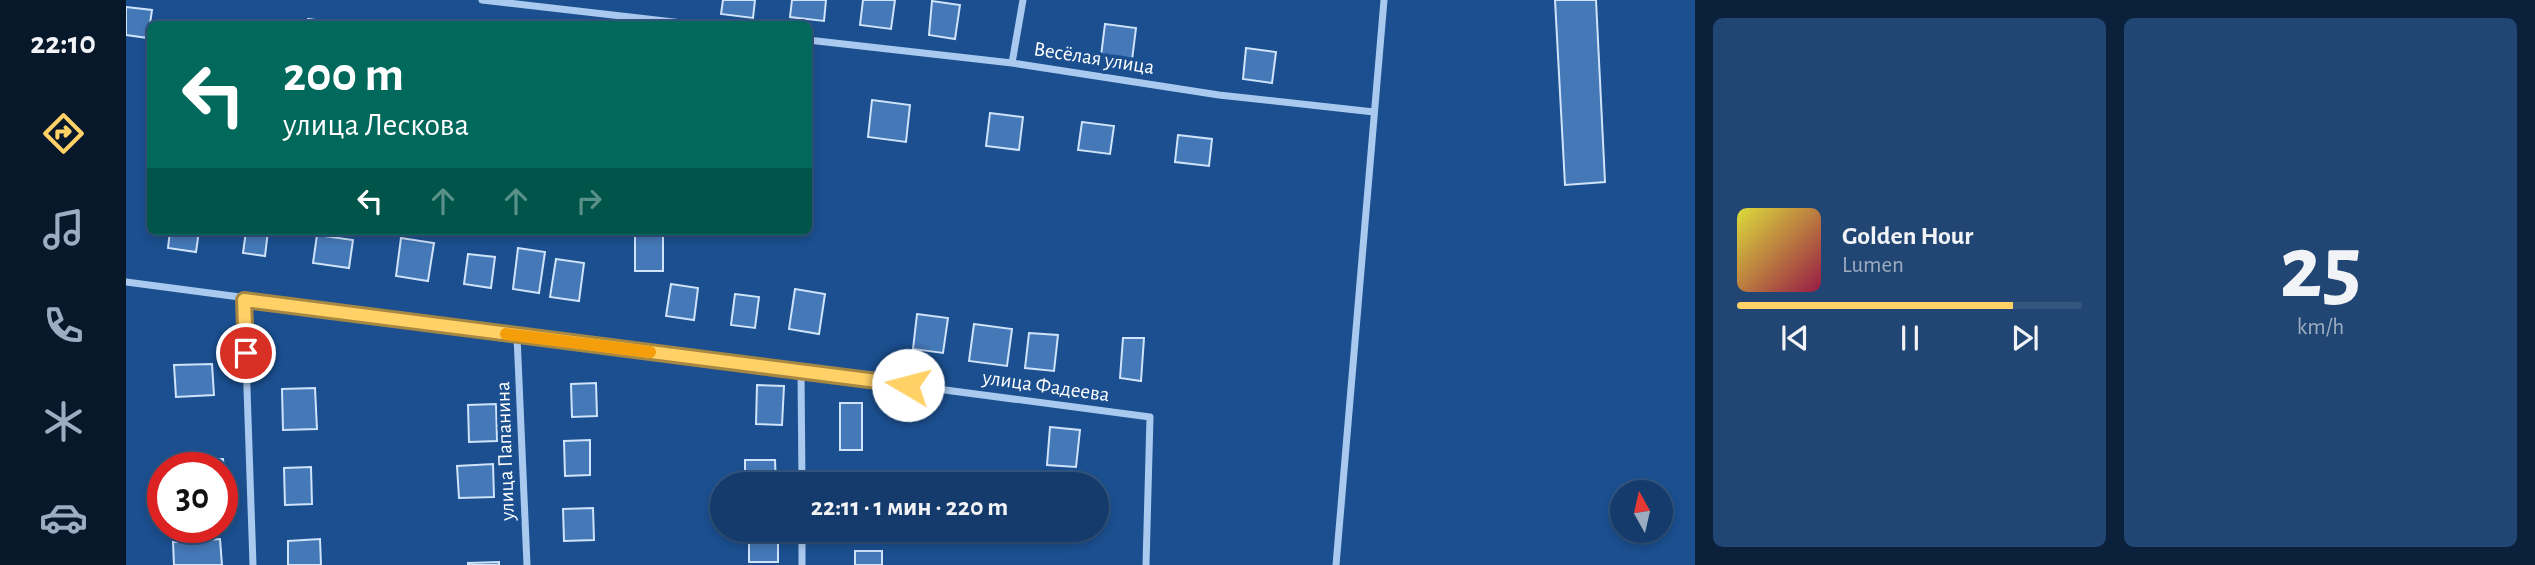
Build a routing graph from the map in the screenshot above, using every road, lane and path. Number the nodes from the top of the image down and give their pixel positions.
1 (482, 0) edge
2 (1023, 0) edge
3 (1384, 0) edge
4 (665, 21) edge
5 (812, 40) edge
6 (1012, 63) junction
7 (1374, 112) junction
8 (126, 282) edge
9 (244, 300) junction
10 (517, 336) junction
11 (801, 371) junction
12 (802, 472) edge
13 (802, 542) edge
14 (253, 565) edge
15 (527, 565) edge
16 (802, 565) edge
17 (1146, 565) edge
18 (1336, 565) edge

1 - 4 street
2 - 6 street
3 - 7 street
5 - 6 street, Весёлая улица
6 - 7 street, Весёлая улица
7 - 18 street
8 - 9 street, улица Фадеева
9 - 10 street, улица Фадеева
9 - 14 street
10 - 11 street, улица Фадеева
10 - 15 street, улица Папанина
11 - 12 street
11 - 17 street, улица Фадеева
13 - 16 street

